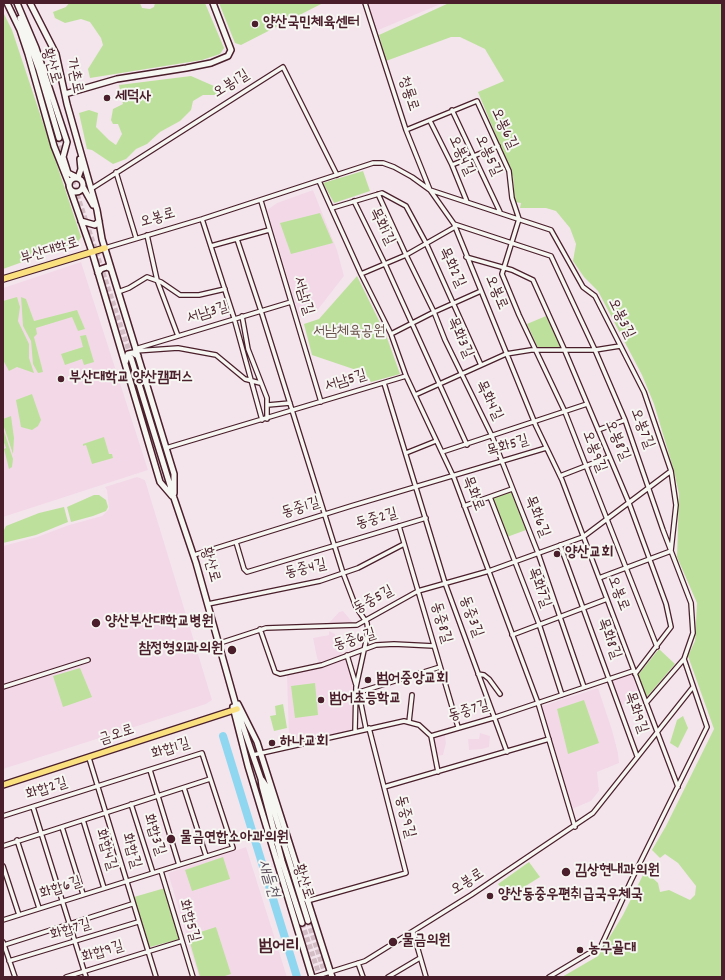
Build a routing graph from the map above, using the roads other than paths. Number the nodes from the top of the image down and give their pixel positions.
1 (7, 3) edge
2 (13, 3) edge
3 (17, 3) edge
4 (30, 3) edge
5 (213, 3) edge
6 (365, 3) edge
7 (65, 94) junction
8 (452, 110) junction
9 (430, 121) junction
10 (74, 127) junction
11 (406, 130) junction
12 (59, 138) tunnel mouth
13 (67, 144) junction
14 (54, 146) junction
15 (498, 146) junction
16 (474, 156) junction
17 (452, 165) junction
18 (116, 172) junction
19 (337, 175) junction
20 (78, 178) junction
21 (319, 181) junction
22 (70, 186) junction
23 (83, 187) junction
24 (91, 189) junction
25 (430, 190) junction
26 (378, 194) junction
27 (261, 200) junction
28 (354, 201) junction
29 (468, 202) junction
30 (332, 208) junction
31 (97, 210) junction
32 (500, 212) junction
33 (202, 219) junction
34 (519, 219) junction
35 (81, 221) junction
36 (99, 221) junction
37 (454, 225) junction
38 (269, 230) junction
39 (147, 235) junction
40 (136, 238) junction
41 (237, 239) junction
42 (512, 242) junction
43 (426, 243) junction
44 (211, 246) junction
45 (105, 248) junction
46 (92, 252) junction
47 (406, 255) junction
48 (466, 257) junction
49 (385, 264) junction
50 (111, 269) junction
51 (504, 269) junction
52 (98, 273) junction
53 (361, 274) junction
54 (3, 279) edge
55 (157, 280) junction
56 (225, 290) junction
57 (481, 291) junction
58 (118, 292) junction
59 (291, 302) junction
60 (454, 303) junction
61 (261, 311) junction
62 (434, 312) junction
63 (242, 316) junction
64 (234, 318) junction
65 (412, 324) junction
66 (391, 334) junction
67 (178, 336) junction
68 (620, 346) junction
69 (536, 350) junction
70 (595, 350) junction
71 (136, 351) junction
72 (565, 351) junction
73 (122, 354) junction
74 (506, 354) junction
75 (131, 358) tunnel mouth
76 (125, 364) junction
77 (481, 365) junction
78 (461, 374) junction
79 (406, 376) junction
80 (252, 382) junction
81 (384, 383) junction
82 (260, 384) junction
83 (438, 384) junction
84 (415, 395) junction
85 (321, 402) junction
86 (290, 403) junction
87 (587, 404) junction
88 (268, 405) junction
89 (564, 410) junction
90 (292, 411) junction
91 (267, 419) junction
92 (262, 420) junction
93 (625, 420) junction
94 (534, 421) junction
95 (598, 430) junction
96 (492, 436) junction
97 (436, 441) junction
98 (467, 445) junction
99 (166, 448) junction
100 (546, 448) junction
101 (442, 452) junction
102 (406, 453) junction
103 (610, 457) junction
104 (502, 462) junction
105 (586, 465) junction
106 (671, 471) junction
107 (452, 476) junction
108 (560, 476) junction
109 (649, 486) junction
110 (416, 487) junction
111 (512, 489) junction
112 (490, 497) junction
113 (174, 498) junction
114 (629, 502) junction
115 (464, 506) junction
116 (325, 514) junction
117 (426, 518) junction
118 (606, 518) junction
119 (399, 526) junction
120 (583, 537) junction
121 (236, 542) junction
122 (404, 544) junction
123 (334, 545) junction
124 (560, 546) junction
125 (671, 551) junction
126 (538, 553) junction
127 (194, 555) junction
128 (650, 560) junction
129 (516, 561) junction
130 (626, 568) junction
131 (489, 571) junction
132 (343, 573) junction
133 (598, 578) junction
134 (445, 583) junction
135 (418, 591) junction
136 (606, 599) junction
137 (208, 604) junction
138 (584, 608) junction
139 (559, 616) junction
140 (364, 620) junction
141 (539, 624) junction
142 (260, 629) junction
143 (512, 634) junction
144 (220, 643) junction
145 (434, 646) junction
146 (657, 647) junction
147 (364, 648) junction
148 (347, 655) junction
149 (684, 659) junction
150 (88, 660) dead end
151 (440, 667) junction
152 (634, 672) junction
153 (478, 674) junction
154 (610, 679) junction
155 (356, 686) junction
156 (693, 686) junction
157 (3, 687) edge
158 (584, 687) junction
159 (357, 693) junction
160 (500, 694) dead end
161 (412, 695) dead end
162 (562, 695) junction
163 (234, 698) junction
164 (538, 703) junction
165 (646, 703) junction
166 (235, 710) junction
167 (493, 718) junction
168 (409, 722) junction
169 (458, 726) junction
170 (368, 728) junction
171 (355, 731) junction
172 (656, 732) junction
173 (431, 736) junction
174 (549, 739) junction
175 (507, 752) junction
176 (260, 753) junction
177 (253, 755) junction
178 (637, 756) junction
179 (89, 758) junction
180 (150, 770) junction
181 (438, 772) junction
182 (210, 779) junction
183 (261, 779) junction
184 (3, 785) edge
185 (98, 786) junction
186 (384, 787) junction
187 (678, 787) junction
188 (184, 788) junction
189 (157, 796) junction
190 (131, 804) junction
191 (33, 807) junction
192 (106, 812) junction
193 (3, 816) edge
194 (84, 820) junction
195 (575, 826) junction
196 (62, 827) junction
197 (41, 834) junction
198 (17, 840) junction
199 (3, 846) edge
200 (206, 856) junction
201 (179, 865) junction
202 (3, 866) edge
203 (161, 871) junction
204 (153, 873) junction
205 (126, 882) junction
206 (104, 888) junction
207 (83, 894) junction
208 (62, 901) junction
209 (307, 901) junction
210 (132, 904) junction
211 (39, 908) junction
212 (19, 915) junction
213 (3, 920) edge
214 (308, 921) tunnel mouth
215 (138, 922) junction
216 (302, 923) tunnel mouth
217 (69, 924) junction
218 (413, 932) junction
219 (182, 941) junction
220 (75, 942) junction
221 (4, 943) edge
222 (148, 952) junction
223 (420, 958) junction
224 (9, 961) junction
225 (358, 963) junction
226 (84, 971) junction
227 (331, 974) edge
228 (14, 977) edge
229 (66, 977) edge
230 (86, 977) edge
231 (156, 977) edge
232 (193, 977) edge
233 (313, 977) edge
234 (363, 977) edge
235 (388, 977) edge
236 (426, 977) edge
237 (549, 977) edge

1 - 14 main road
2 - 12 main road, 황산로
3 - 13 main road
4 - 7 main road, 가촌로
5 - 7 main road
6 - 11 street, 청룡로
7 - 10 main road, 가촌로
8 - 9 street, 오봉6길
8 - 15 street, 오봉6길
8 - 16 street, 오봉5길
9 - 11 street, 오봉6길
9 - 17 street, 오봉4길
10 - 20 main road
10 - 24 main road, 가촌로
11 - 25 street, 청룡로
13 - 14 main road
13 - 20 main road
14 - 22 main road
15 - 16 street
15 - 34 street, 오봉6길
16 - 17 street
16 - 32 street, 오봉5길
17 - 29 street, 오봉4길
18 - 19 street, 오봉1길
18 - 24 street, 오봉1길
18 - 40 street
19 - 21 street, 오봉로
19 - 25 street, 오봉로
20 - 22 main road
20 - 23 main road
21 - 27 street, 오봉로
21 - 30 street, 목화로
22 - 23 main road
22 - 35 main road
23 - 31 main road
24 - 31 main road, 가촌로
25 - 29 street, 오봉3길
25 - 37 street, 오봉로
26 - 28 street, 목화1길
26 - 43 street, 목화1길
26 - 47 street, 목화1길
27 - 33 street, 오봉로
27 - 38 street, 서남1길
28 - 30 street, 목화1길
28 - 49 street, 목화1길
29 - 32 street, 오봉3길
30 - 53 street, 목화로
31 - 36 main road, 가촌로
32 - 34 street, 오봉3길
33 - 39 street, 오봉로
33 - 44 street
34 - 42 street
34 - 68 street, 오봉3길
35 - 36 main road
35 - 46 main road
36 - 45 main road, 가촌로
37 - 42 street, 오봉7길
37 - 43 street, 목화2길
37 - 48 street, 오봉로
38 - 41 street
38 - 59 street, 서남1길
39 - 40 street, 오봉로
39 - 55 street
40 - 45 street, 오봉로
41 - 44 street
41 - 61 street
42 - 51 street
42 - 70 street, 오봉7길
43 - 47 street, 목화2길
43 - 60 street, 목화2길
44 - 56 street
45 - 46 main road, 부산대학로
45 - 50 main road, 가촌로
46 - 52 main road
46 - 54 main road, 부산대학로
47 - 49 street, 목화2길
47 - 62 street
48 - 51 street, 오봉8길
48 - 57 street, 오봉로
49 - 53 street, 목화2길
49 - 65 street
50 - 52 main road
50 - 58 main road, 가촌로
51 - 69 street, 오봉9길
51 - 72 street, 오봉8길
52 - 73 main road
53 - 66 street, 목화로
55 - 56 street
55 - 58 street
55 - 67 street
56 - 64 street
57 - 60 street, 목화3길
57 - 74 street, 오봉로
58 - 71 main road, 가촌로
59 - 61 street, 서남3길
59 - 85 street, 서남1길
60 - 62 street, 목화3길
60 - 77 street, 목화3길
61 - 63 street, 서남3길
61 - 86 street
62 - 65 street, 목화3길
62 - 78 street, 목화3길
63 - 64 street, 서남3길
63 - 82 street
64 - 67 street, 서남3길
64 - 80 street
65 - 66 street, 목화3길
65 - 83 street
66 - 79 street, 목화로
67 - 71 street, 서남3길
68 - 70 street, 목화4길
68 - 106 street, 오봉3길
69 - 72 street, 목화4길
69 - 74 street, 목화4길
69 - 89 street, 오봉9길
70 - 72 street, 목화4길
70 - 93 street, 오봉7길
71 - 73 street
71 - 76 main road
71 - 80 street
71 - 99 main road, 가촌로
72 - 87 street, 오봉8길
73 - 76 main road
74 - 77 street, 목화4길
74 - 94 street, 오봉로
75 - 113 main road, 황산로
76 - 113 main road
77 - 78 street, 목화4길
78 - 83 street, 목화4길
78 - 96 street, 목화4길
79 - 81 street, 서남5길
79 - 84 street, 목화로
80 - 82 street
80 - 92 street
81 - 85 street, 서남5길
81 - 102 street
82 - 88 street
83 - 84 street, 목화4길
83 - 98 street
84 - 97 street, 목화로
85 - 90 street, 서남5길
86 - 88 street
86 - 90 street
87 - 89 street
87 - 95 street, 오봉8길
88 - 91 street
89 - 94 street
89 - 105 street, 오봉9길
90 - 91 street, 서남5길
90 - 116 street
91 - 92 street, 서남5길
92 - 99 street, 서남5길
93 - 95 street
93 - 109 street, 오봉7길
94 - 96 street
94 - 100 street, 오봉로
95 - 103 street, 오봉8길
96 - 98 street
96 - 104 street, 목화4길
97 - 101 street, 목화로
97 - 102 street
98 - 101 street
99 - 113 main road, 가촌로
100 - 104 street, 목화5길
100 - 108 street, 오봉로
101 - 107 street, 목화로
102 - 110 street
103 - 105 street
103 - 114 street, 오봉8길
104 - 107 street, 목화5길
104 - 111 street, 목화4길
105 - 108 street
105 - 118 street, 오봉9길
106 - 109 street, 목화7길
106 - 125 street, 오봉3길
107 - 110 street, 동중1길
107 - 115 street, 목화로
108 - 120 street, 오봉로
109 - 114 street, 목화7길
109 - 125 street, 오봉7길
110 - 116 street, 동중1길
110 - 117 street, 동중3길
111 - 112 street, 목화6길
111 - 126 street, 목화6길
112 - 115 street, 목화6길
112 - 129 street
113 - 127 main road, 황산로
114 - 118 street, 목화7길
114 - 128 street, 오봉8길
115 - 131 street, 목화로
116 - 121 street, 동중1길
116 - 123 street
117 - 119 street, 동중2길
117 - 134 street, 동중3길
118 - 120 street, 목화7길
118 - 130 street, 오봉9길
119 - 122 street, 동중8길
119 - 123 street, 동중2길
120 - 124 street, 목화7길
120 - 133 street, 오봉로
121 - 123 street, 동중2길
121 - 127 street, 동중1길
122 - 132 street, 동중4길
122 - 135 street, 동중8길
123 - 132 street
124 - 126 street, 목화7길
124 - 138 street
125 - 128 street
125 - 149 street, 오봉7길
126 - 129 street, 목화7길
126 - 139 street, 목화7길
127 - 137 main road, 황산로
128 - 130 street
128 - 146 street, 오봉8길
129 - 131 street, 목화7길
129 - 141 street, 목화7길
130 - 133 street
130 - 146 street, 오봉9길
131 - 134 street, 동중5길
131 - 143 street, 목화로
132 - 137 street, 동중4길
132 - 140 street
133 - 136 street, 오봉로
134 - 135 street, 동중5길
134 - 153 street, 동중3길
135 - 140 street, 동중5길
135 - 145 street, 동중8길
136 - 138 street, 목화8길
136 - 152 street, 오봉로
137 - 144 main road, 황산로
138 - 139 street, 목화8길
138 - 154 street, 목화8길
139 - 141 street, 목화8길
139 - 158 street
140 - 142 street, 동중5길
140 - 147 street
141 - 143 street, 목화8길
141 - 162 street
142 - 144 street, 동중5길
142 - 148 street, 동중6길
143 - 164 street, 목화로
144 - 163 main road, 황산로
145 - 147 street, 동중6길
145 - 151 street, 동중8길
146 - 152 street, 오봉8길
147 - 148 street, 동중6길
147 - 155 street
148 - 155 street
149 - 156 street
149 - 165 street, 오봉7길
150 - 157 street
151 - 159 street
151 - 169 street, 동중8길
152 - 154 street, 목화9길
152 - 165 street, 오봉로
153 - 160 street
153 - 167 street, 동중3길
154 - 158 street, 목화9길
154 - 178 street, 목화9길
155 - 159 street
156 - 172 street
156 - 187 street
158 - 162 street, 목화9길
159 - 170 street
159 - 171 street
161 - 168 street
162 - 164 street, 목화9길
163 - 166 main road, 황산로
163 - 176 main road
164 - 167 street, 동중7길
164 - 174 street, 목화로
165 - 172 street, 오봉로
166 - 177 main road, 황산로
166 - 179 main road, 금오로
166 - 233 main road
167 - 169 street, 동중7길
167 - 175 street, 동중3길
168 - 170 street
168 - 173 street
169 - 173 street, 동중7길
170 - 171 street
170 - 186 street
171 - 176 street
172 - 178 street, 오봉로
172 - 187 street, 오봉로
173 - 181 street
174 - 175 street, 동중9길
174 - 195 street, 목화로
175 - 181 street, 동중9길
176 - 177 street
176 - 209 main road
177 - 183 main road, 황산로
178 - 195 street, 오봉로
179 - 184 main road, 금오로
179 - 185 street, 화합길
180 - 182 street, 화합1길
180 - 185 street, 화합1길
180 - 189 street
181 - 186 street, 동중9길
182 - 188 street, 화합3길
182 - 200 street, 화합1길
183 - 214 main road, 황산로
183 - 216 main road, 황산로
185 - 191 street, 화합2길
185 - 192 street, 화합길
186 - 209 street, 동중9길
187 - 237 street
188 - 189 street, 화합3길
188 - 200 street
189 - 190 street, 화합3길
189 - 201 street, 화합3길
190 - 192 street, 화합3길
190 - 204 street, 화합3길
191 - 193 street, 화합2길
191 - 197 street
192 - 194 street, 화합4길
192 - 205 street, 화합길
194 - 196 street, 화합4길
194 - 206 street, 화합4길
195 - 218 street, 오봉로
196 - 197 street, 화합4길
196 - 207 street
197 - 198 street, 화합4길
197 - 208 street
198 - 199 street, 화합4길
198 - 211 street
200 - 201 street
201 - 203 street
202 - 212 street
203 - 204 street
203 - 219 street, 화합5길
204 - 205 street
205 - 206 street, 화합6길
205 - 210 street, 화합길
206 - 207 street, 화합6길
207 - 208 street, 화합6길
208 - 211 street, 화합6길
208 - 217 street
209 - 227 main road
210 - 215 street, 화합길
210 - 217 street, 화합7길
211 - 212 street, 화합6길
212 - 213 street, 화합6길
215 - 220 street, 화합7길
215 - 222 street, 화합길
217 - 220 street
217 - 221 street, 화합7길
218 - 223 street
218 - 225 street, 오봉로
219 - 222 street
219 - 232 street, 화합5길
220 - 224 street, 화합7길
220 - 226 street
221 - 224 street
222 - 226 street, 화합9길
222 - 231 street, 화합길
223 - 235 street
223 - 236 street
224 - 228 street
225 - 227 street, 오봉로
225 - 234 street
226 - 229 street, 화합9길
226 - 230 street
227 - 233 street, 오봉로

